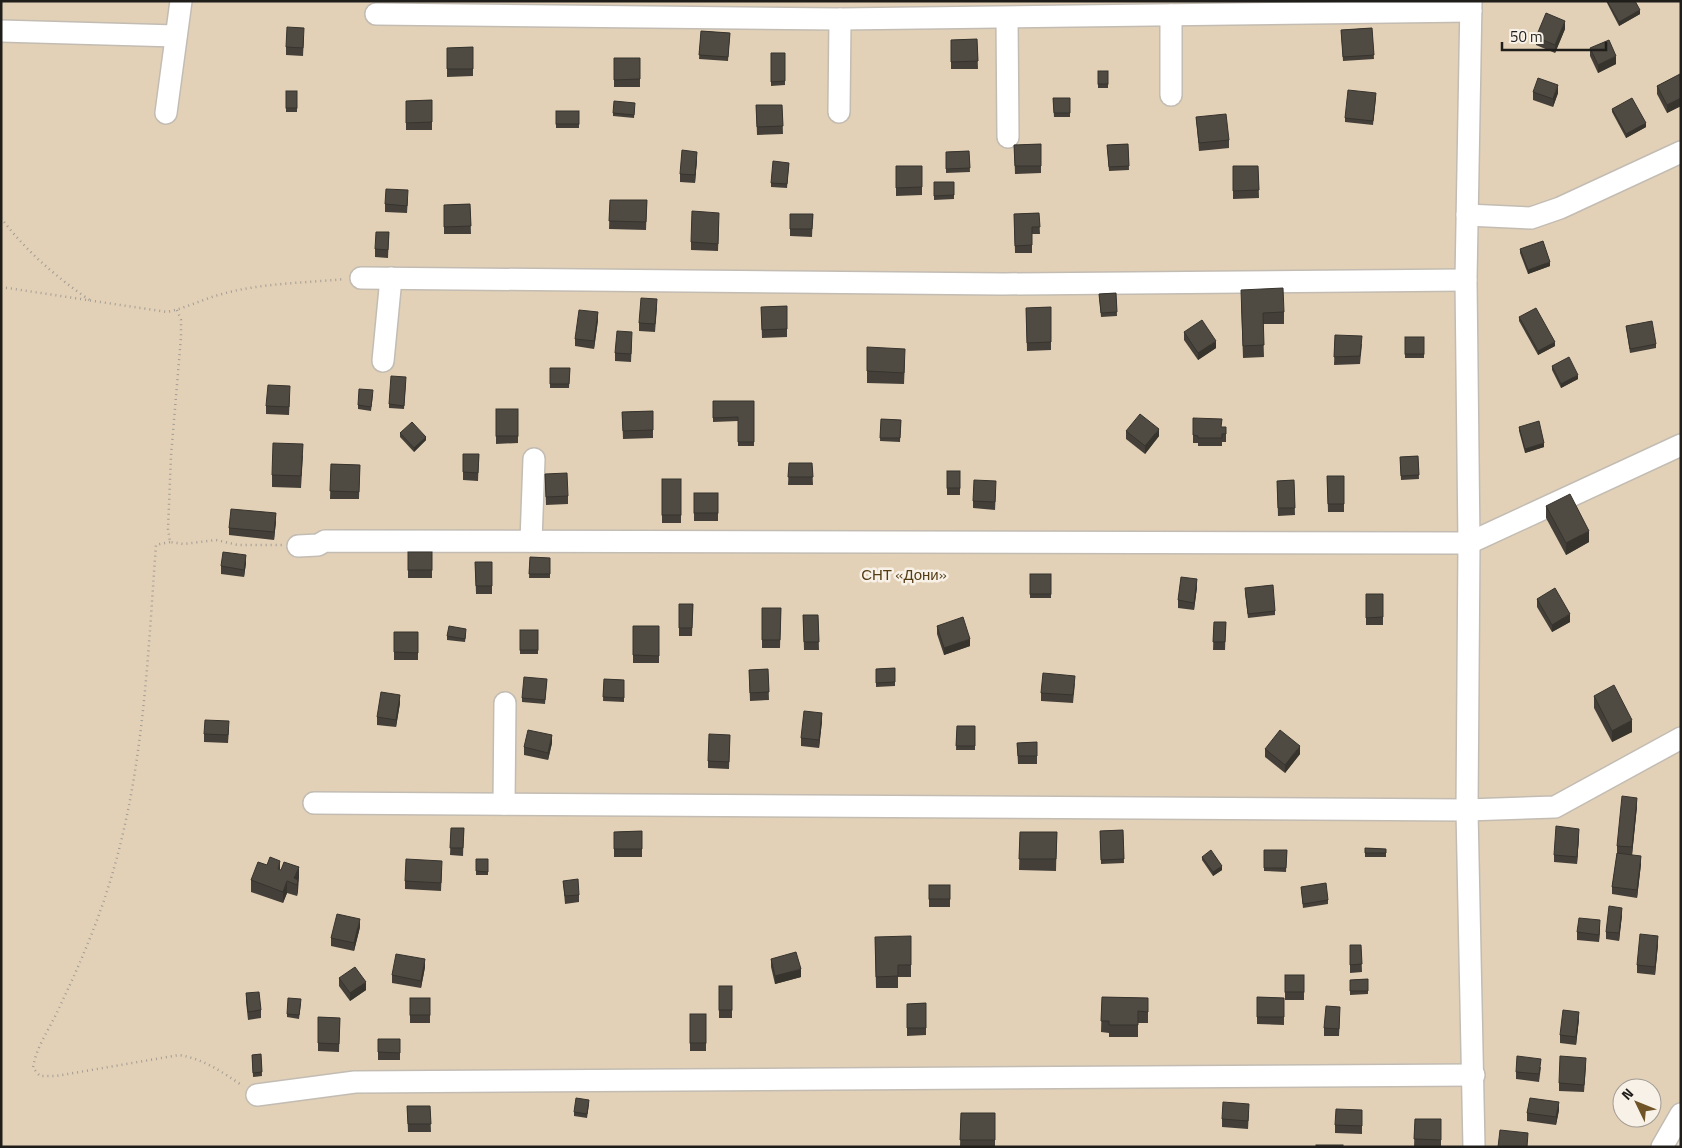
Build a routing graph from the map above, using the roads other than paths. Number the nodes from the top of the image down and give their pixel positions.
1 (181, 1) edge
2 (1471, 6) edge
3 (376, 14) dead end
4 (1171, 16) junction
5 (1007, 18) junction
6 (840, 19) junction
7 (1, 31) edge
8 (176, 36) junction
9 (1171, 95) dead end
10 (839, 112) dead end
11 (166, 113) dead end
12 (1008, 137) dead end
13 (1681, 152) edge
14 (1468, 215) junction
15 (361, 278) road end
16 (391, 278) junction
17 (1466, 280) junction
18 (384, 361) dead end
19 (1681, 445) edge
20 (534, 460) dead end
21 (531, 541) junction
22 (1469, 543) junction
23 (298, 546) road end
24 (505, 703) dead end
25 (1681, 738) edge
26 (314, 803) dead end
27 (504, 804) junction
28 (1467, 810) junction
29 (1474, 1075) junction
30 (257, 1095) road end
31 (1681, 1114) edge
32 (1474, 1147) edge
33 (1662, 1147) edge

1 - 8 street
2 - 4 street
2 - 14 street
3 - 6 street
4 - 5 street
4 - 9 street
5 - 6 street
5 - 12 street
6 - 10 street
7 - 8 street
8 - 11 street
13 - 14 street
14 - 17 street
15 - 16 street
16 - 17 street
16 - 18 street
17 - 22 street
19 - 22 street
20 - 21 street
21 - 22 street
21 - 23 street
22 - 28 street
24 - 27 street
25 - 28 street
26 - 27 street
27 - 28 street
28 - 29 street
29 - 30 street
29 - 32 street
31 - 33 street

